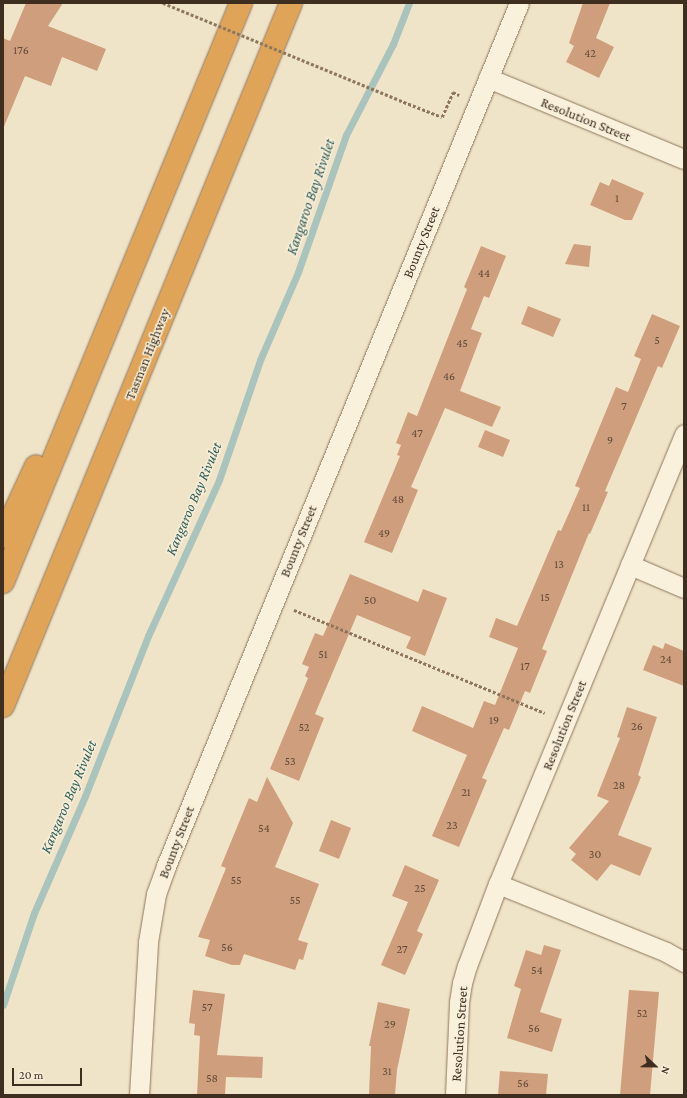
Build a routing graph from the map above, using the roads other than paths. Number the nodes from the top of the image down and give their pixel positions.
1 (241, 3) edge
2 (291, 3) edge
3 (519, 3) edge
4 (488, 78) junction
5 (176, 157) junction
6 (684, 159) edge
7 (684, 434) edge
8 (3, 537) edge
9 (630, 565) junction
10 (3, 582) edge
11 (684, 588) edge
12 (3, 706) edge
13 (498, 884) junction
14 (684, 962) edge
15 (139, 1095) edge
16 (455, 1095) edge

1 - 5 highway
2 - 12 highway, Tasman Highway
3 - 4 street, Bounty Street
4 - 6 street, Resolution Street
4 - 15 street, Bounty Street
5 - 8 highway
5 - 10 highway
7 - 9 street, Resolution Street
9 - 11 street
9 - 13 street, Resolution Street
13 - 14 street
13 - 16 street, Resolution Street

